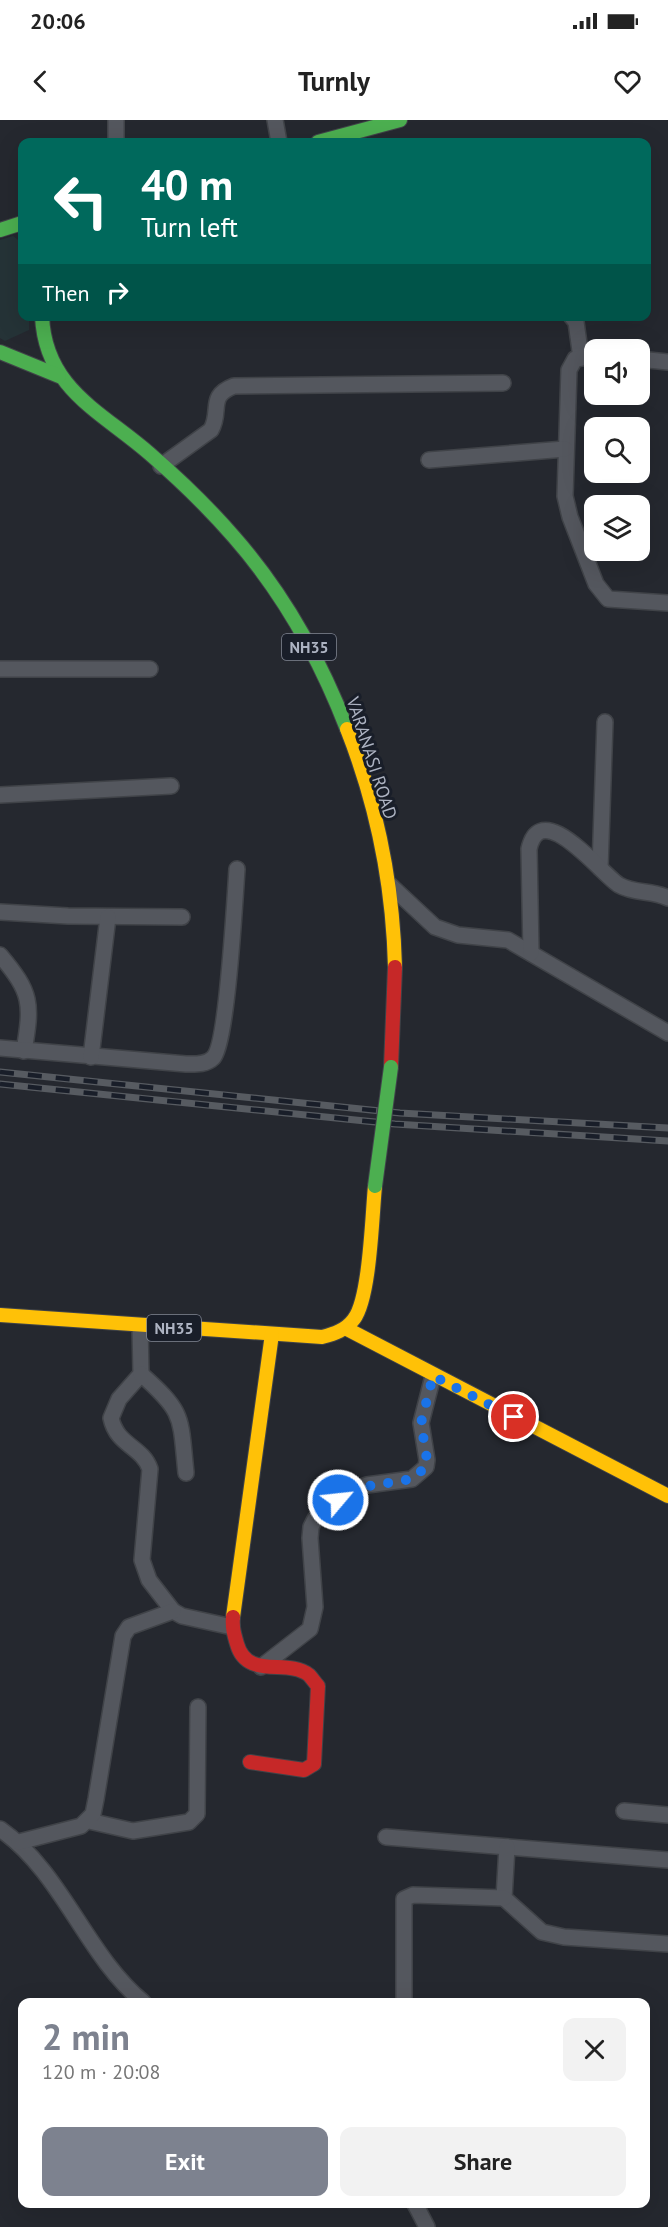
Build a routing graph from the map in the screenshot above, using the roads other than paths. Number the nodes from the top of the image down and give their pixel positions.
1 (116, 120) edge
2 (275, 120) edge
3 (400, 120) edge
4 (377, 123) edge
5 (116, 138) edge
6 (278, 138) edge
7 (330, 138) edge
8 (18, 224) edge
9 (0, 230) edge
10 (43, 321) edge
11 (575, 321) edge
12 (584, 345) edge
13 (0, 352) edge
14 (584, 358) edge
15 (650, 361) edge
16 (668, 362) edge
17 (59, 376) junction
18 (503, 383) dead end
19 (565, 449) junction
20 (429, 460) dead end
21 (161, 465) junction
22 (668, 603) edge
23 (0, 669) edge
24 (150, 669) dead end
25 (605, 722) dead end
26 (171, 786) dead end
27 (0, 795) edge
28 (600, 868) junction
29 (237, 869) dead end
30 (389, 884) junction
31 (668, 898) edge
32 (0, 912) edge
33 (108, 917) junction
34 (182, 917) dead end
35 (531, 953) junction
36 (0, 955) edge
37 (668, 1033) edge
38 (0, 1048) edge
39 (24, 1052) junction
40 (91, 1057) junction
41 (0, 1315) edge
42 (140, 1326) junction
43 (347, 1329) junction
44 (272, 1334) junction
45 (141, 1374) junction
46 (433, 1376) junction
47 (186, 1473) dead end
48 (668, 1496) edge
49 (173, 1611) junction
50 (232, 1627) junction
51 (261, 1667) junction
52 (198, 1707) dead end
53 (250, 1762) dead end
54 (624, 1811) dead end
55 (668, 1815) edge
56 (89, 1821) junction
57 (0, 1829) edge
58 (386, 1837) dead end
59 (19, 1842) junction
60 (507, 1846) junction
61 (668, 1860) edge
62 (504, 1898) junction
63 (668, 1944) edge
64 (138, 1998) edge
65 (404, 1998) edge
66 (417, 2208) edge
67 (427, 2227) edge

1 - 5 street
2 - 6 street
3 - 4 main road
4 - 7 main road
8 - 9 main road
10 - 17 main road, VARANASI ROAD / NH35
11 - 12 street
13 - 17 main road
14 - 19 street
15 - 16 street
17 - 21 main road, VARANASI ROAD / NH35
18 - 21 street
19 - 20 street
19 - 22 street
21 - 30 main road, VARANASI ROAD / NH35
23 - 24 street
25 - 28 street
26 - 27 street
28 - 31 street
28 - 35 street
29 - 40 street
30 - 35 street
30 - 43 main road, VARANASI ROAD / NH35, bridge
32 - 33 street
33 - 34 street
33 - 40 street
35 - 37 street
36 - 39 street
38 - 39 street
39 - 40 street
41 - 42 main road, NH35
42 - 44 main road, NH35
42 - 45 street
43 - 44 main road, NH35
43 - 46 main road
44 - 50 main road
45 - 47 street
45 - 49 street
46 - 48 main road
46 - 51 street
49 - 50 street
49 - 56 street
50 - 51 main road
51 - 53 main road
52 - 56 street
54 - 55 street
56 - 59 street
57 - 59 street
58 - 60 street
59 - 64 street
60 - 61 street
60 - 62 street
62 - 63 street
62 - 65 street
66 - 67 street

